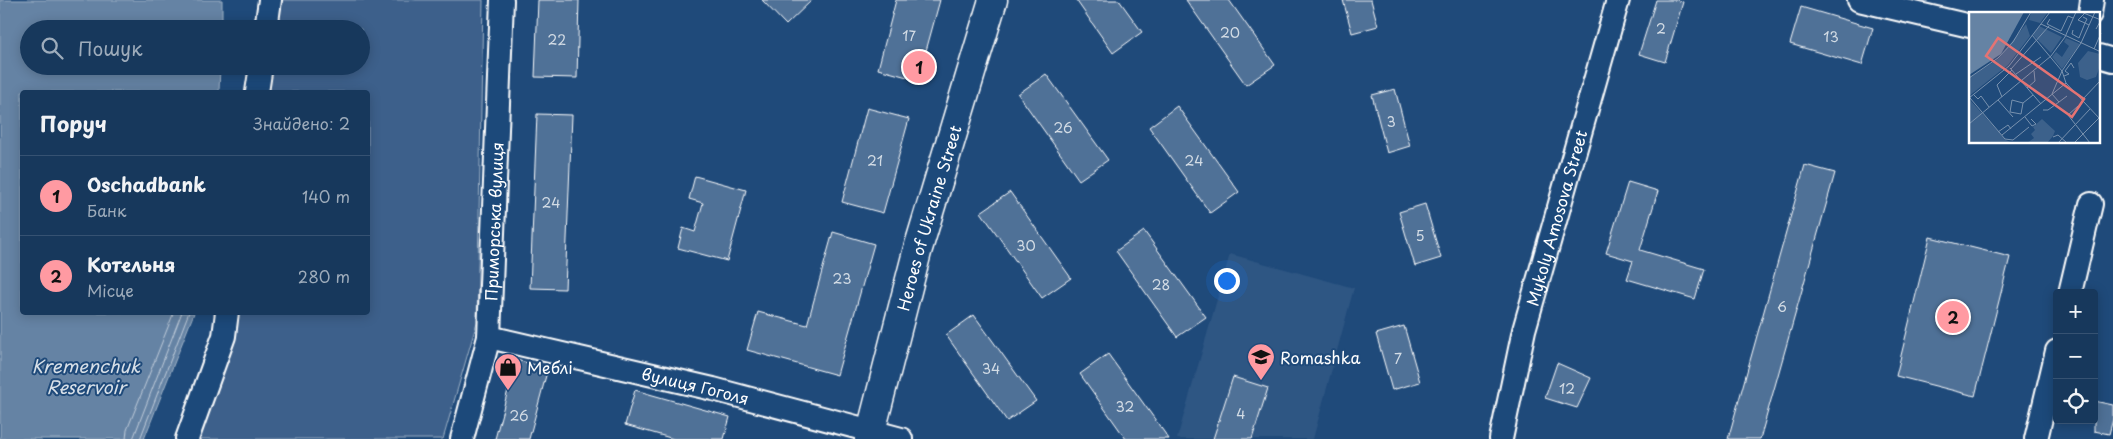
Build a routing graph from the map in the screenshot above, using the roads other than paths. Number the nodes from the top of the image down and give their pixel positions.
1 (270, 0) edge
2 (502, 0) edge
3 (994, 0) edge
4 (1618, 0) edge
5 (1859, 0) edge
6 (267, 20) edge
7 (1969, 26) edge
8 (2100, 56) edge
9 (2113, 60) edge
10 (260, 75) edge
11 (257, 90) edge
12 (2091, 204) dead end
13 (2071, 289) edge
14 (227, 315) edge
15 (489, 336) junction
16 (2053, 368) edge
17 (870, 435) edge
18 (187, 439) edge
19 (462, 439) edge
20 (901, 439) edge
21 (1501, 439) edge
22 (2036, 439) edge

1 - 6 street
2 - 15 street, Приморська вулиця
3 - 17 main road, Heroes of Ukraine Street
4 - 21 street, Mykoly Amosova Street
5 - 7 street
8 - 9 street
10 - 11 street
12 - 13 street
14 - 18 street
15 - 17 street, вулиця Гоголя
15 - 19 street, Приморська вулиця
16 - 22 street
17 - 20 street, вулиця Гоголя

